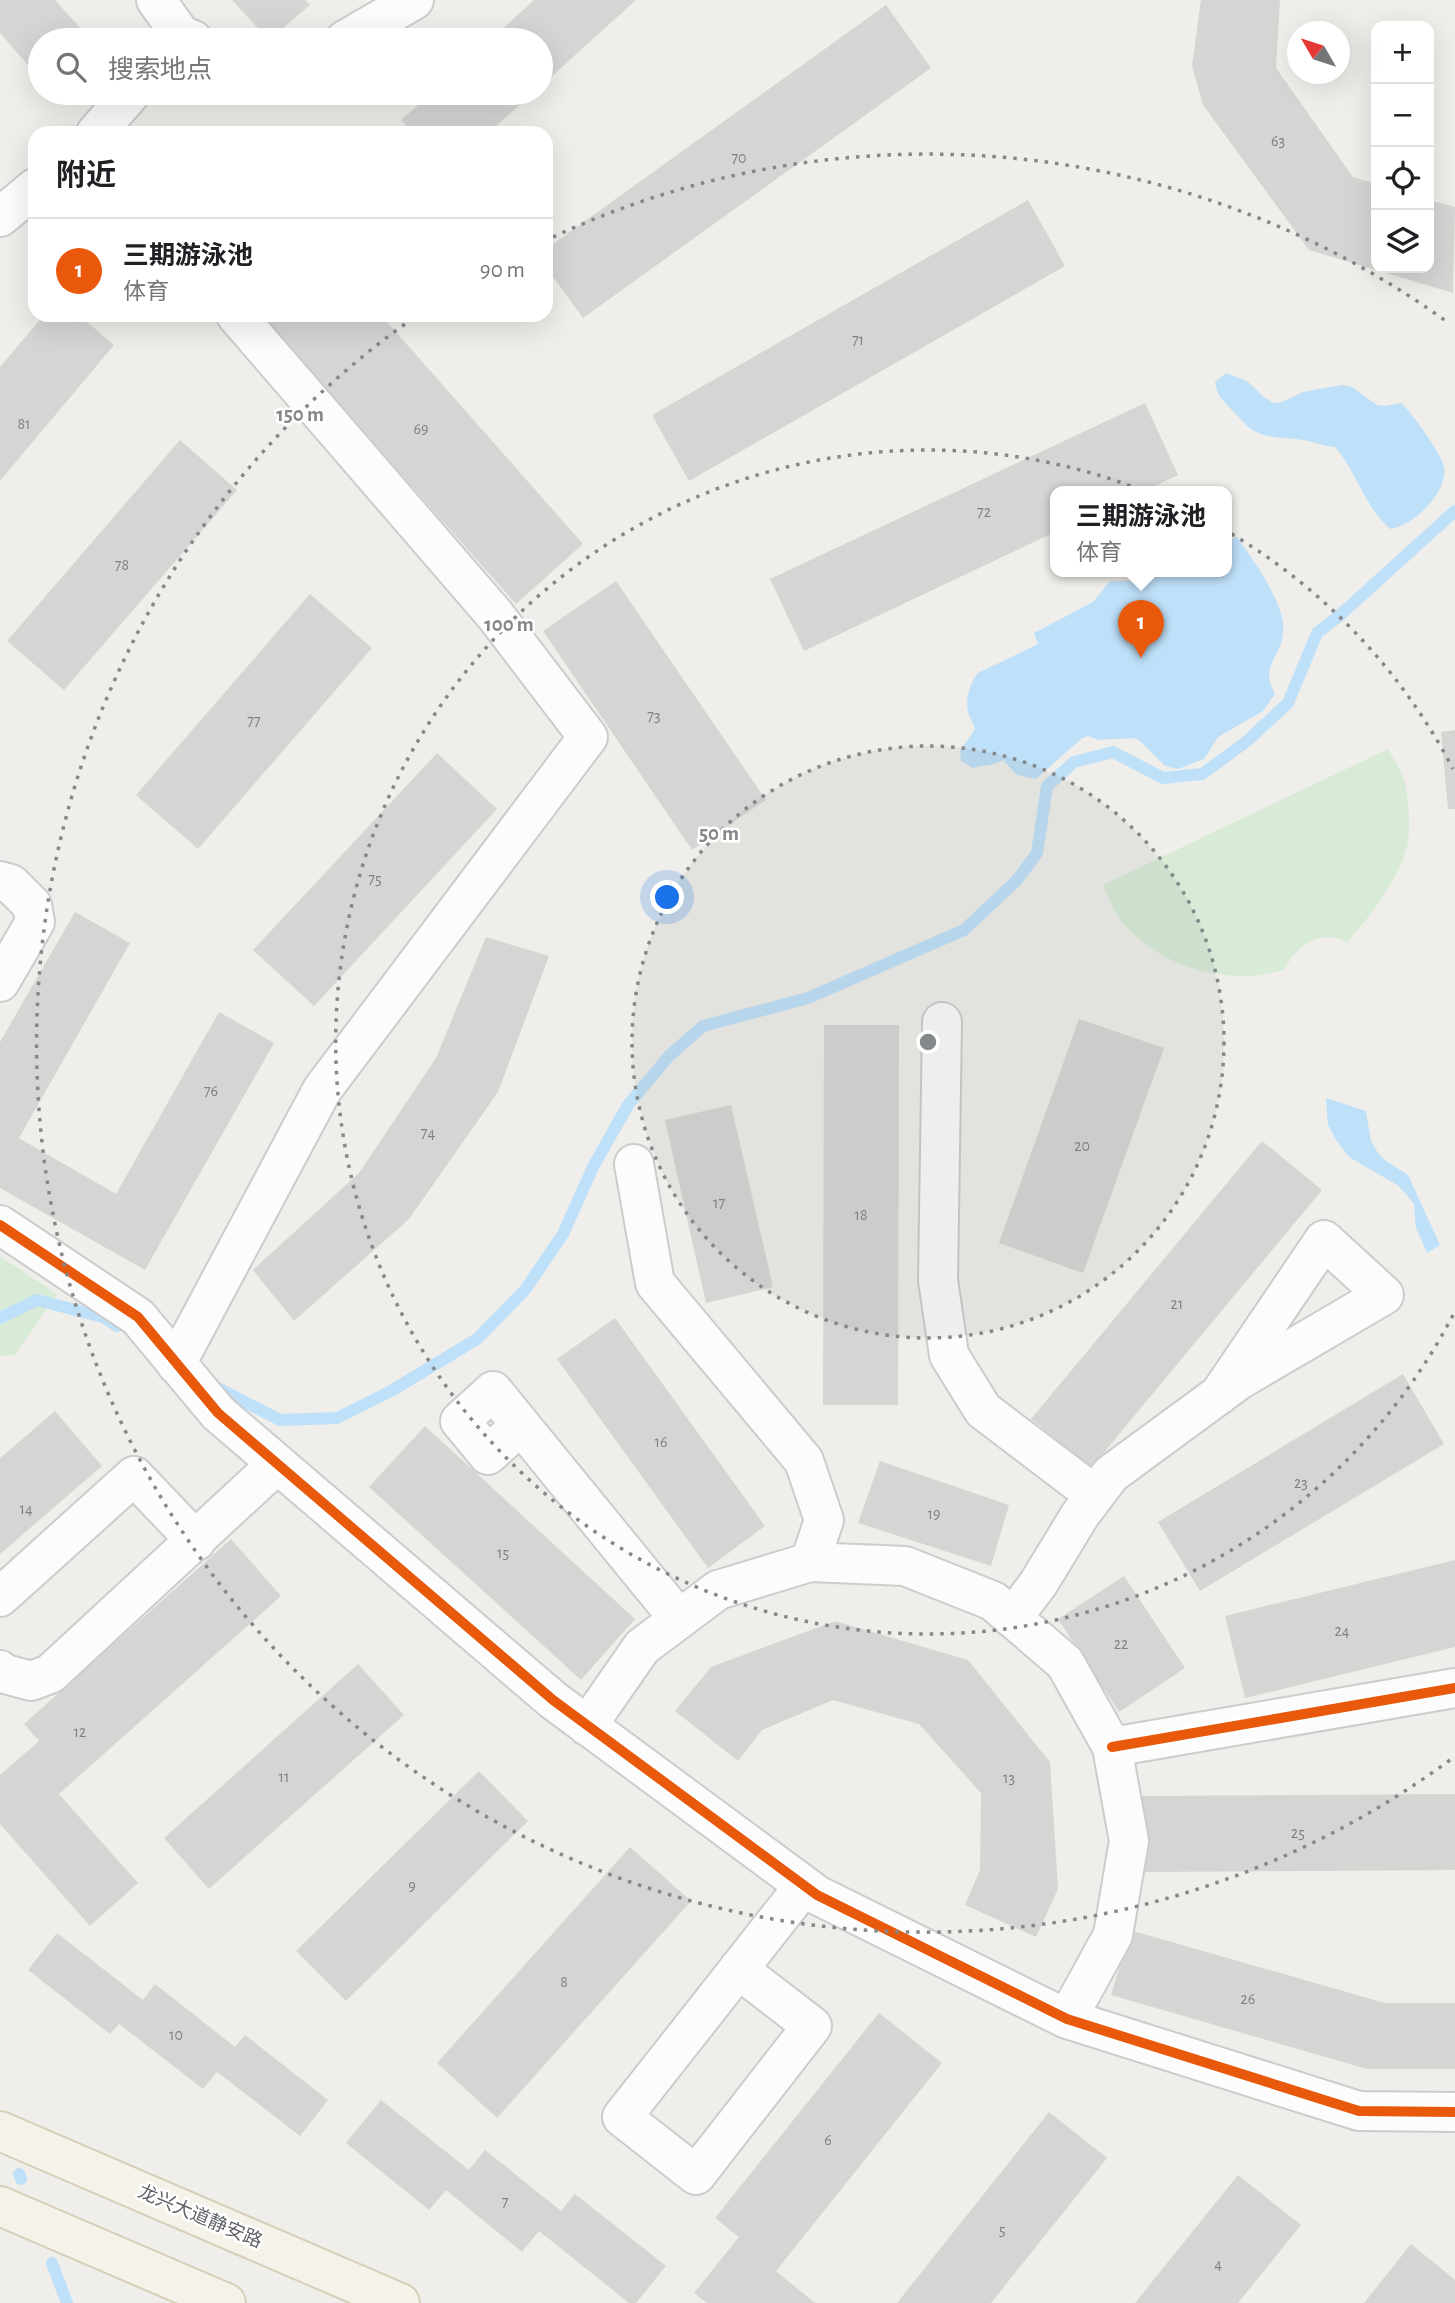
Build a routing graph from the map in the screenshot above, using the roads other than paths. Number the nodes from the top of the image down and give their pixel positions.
1 (156, 0) edge
2 (414, 0) edge
3 (176, 28) edge
4 (366, 28) edge
5 (120, 105) edge
6 (102, 126) edge
7 (28, 194) edge
8 (0, 217) edge
9 (242, 322) edge
10 (0, 881) edge
11 (0, 982) edge
12 (942, 1022) dead end
13 (634, 1164) dead end
14 (0, 1225) edge
15 (177, 1364) junction
16 (1219, 1395) dead end
17 (521, 1425) dead end
18 (277, 1464) junction
19 (1095, 1494) junction
20 (196, 1541) junction
21 (810, 1562) junction
22 (0, 1597) edge
23 (1012, 1618) junction
24 (679, 1619) junction
25 (0, 1670) edge
26 (1455, 1688) edge
27 (587, 1726) junction
28 (1112, 1747) junction
29 (804, 1885) junction
30 (738, 1969) junction
31 (1067, 2019) junction
32 (1413, 2111) junction
33 (1455, 2112) edge
34 (0, 2131) edge
35 (1455, 2142) edge
36 (0, 2206) edge
37 (226, 2303) edge
38 (400, 2303) edge

1 - 3 street
2 - 4 street
5 - 6 street
7 - 8 street
9 - 15 street
10 - 11 street
12 - 19 street
13 - 21 street
14 - 15 street
15 - 18 street
16 - 19 street
17 - 24 street
18 - 20 street
18 - 27 street
19 - 23 street
20 - 22 street
20 - 25 street
21 - 23 street
21 - 24 street
23 - 28 street
24 - 27 street
26 - 28 street
27 - 29 street
28 - 31 street
29 - 30 street
29 - 31 street
30 - 30 street
31 - 32 street
32 - 33 street
32 - 35 street
34 - 38 main road, 龙兴大道静安路
36 - 37 main road

